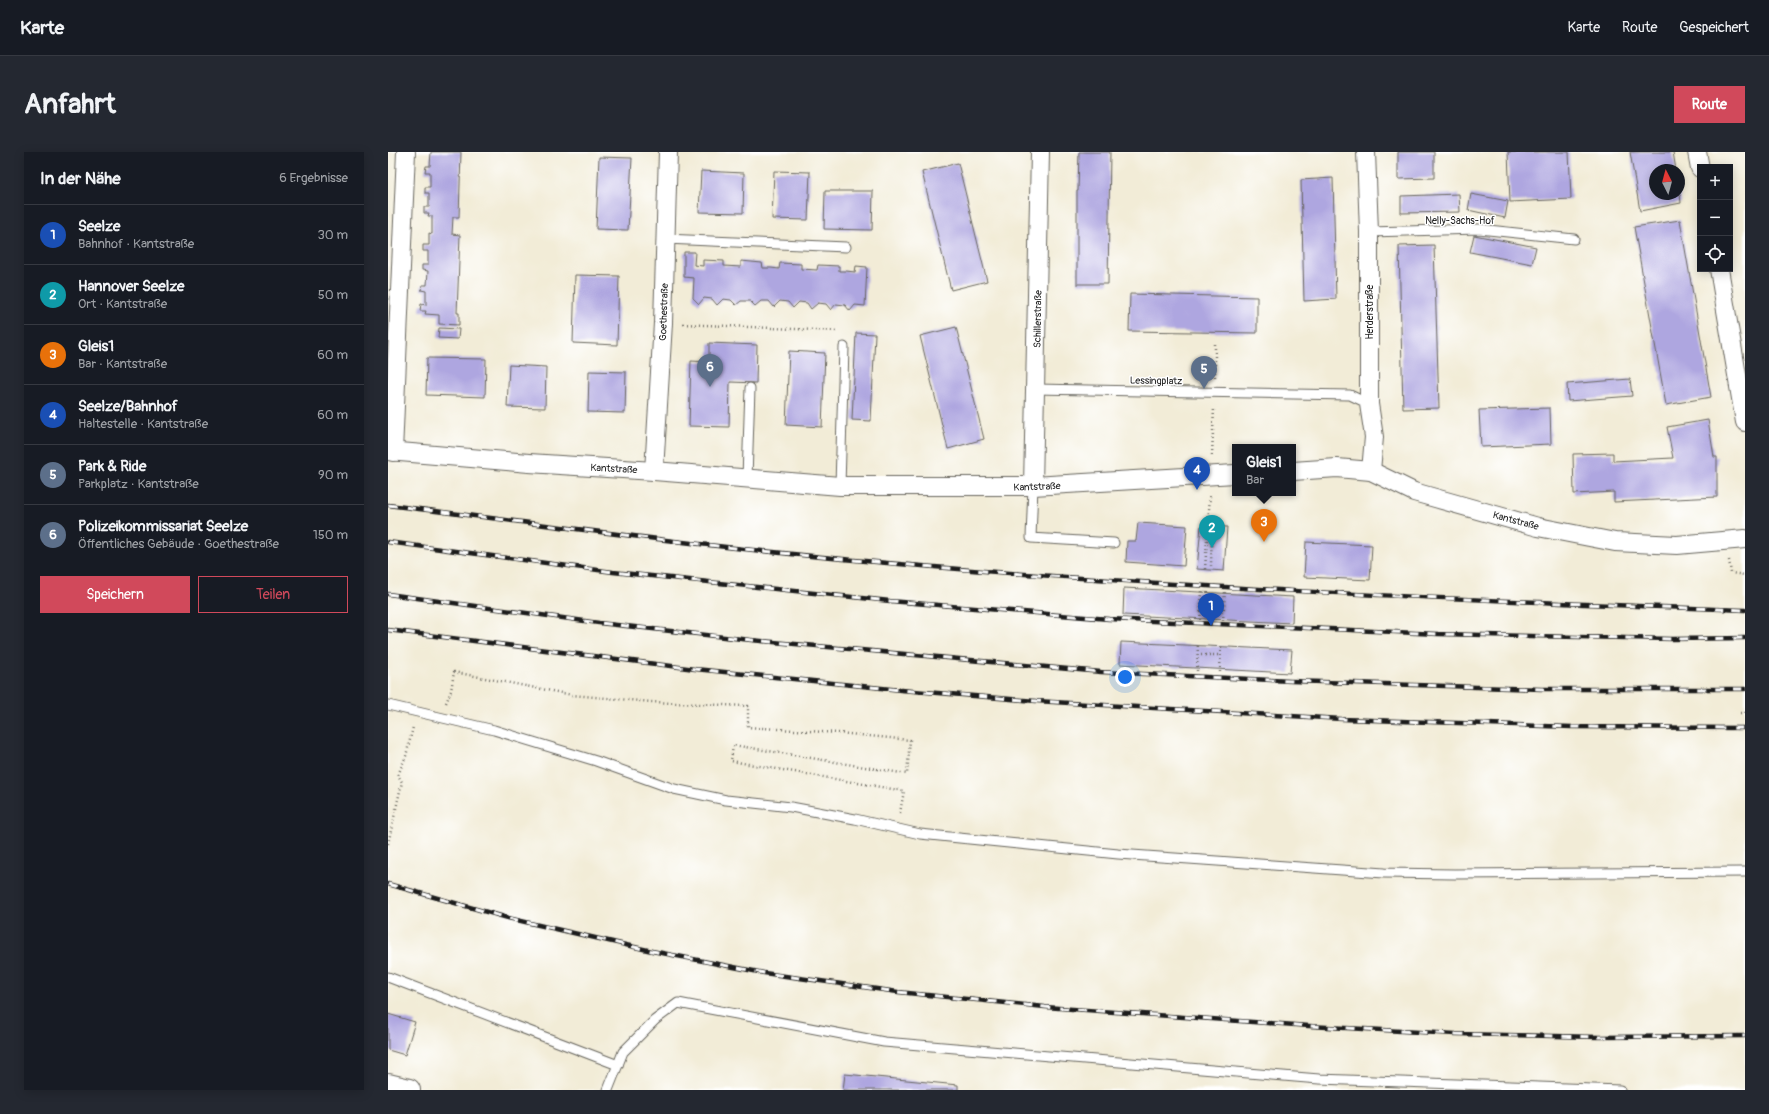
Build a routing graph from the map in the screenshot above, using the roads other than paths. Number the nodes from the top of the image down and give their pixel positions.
1 (406, 152) edge
2 (668, 152) edge
3 (1040, 152) edge
4 (1366, 152) edge
5 (1697, 152) edge
6 (1699, 164) edge
7 (1369, 232) junction
8 (666, 239) junction
9 (1574, 239) dead end
10 (846, 247) dead end
11 (1720, 272) edge
12 (844, 347) road end
13 (750, 388) dead end
14 (1035, 389) junction
15 (1369, 404) junction
16 (1745, 422) edge
17 (391, 451) edge
18 (1371, 470) junction
19 (654, 471) junction
20 (1296, 472) edge
21 (1232, 474) edge
22 (747, 478) junction
23 (840, 486) junction
24 (1033, 486) junction
25 (1745, 539) edge
26 (1114, 543) dead end
27 (388, 705) edge
28 (1745, 872) edge
29 (388, 977) edge
30 (618, 1065) junction
31 (388, 1085) edge
32 (409, 1090) edge
33 (608, 1090) edge
34 (1620, 1090) edge

1 - 17 street
2 - 8 street, Goethestraße
3 - 14 street, Schillerstraße
4 - 7 street, Herderstraße
5 - 6 street
7 - 9 lane, Nelly-Sachs-Hof
7 - 15 street, Herderstraße
8 - 10 lane
8 - 19 street, Goethestraße
11 - 16 street
12 - 23 lane
13 - 22 lane
14 - 15 lane, Lessingplatz
14 - 24 street, Schillerstraße
15 - 18 street, Herderstraße
17 - 19 street, Kantstraße
18 - 20 street, Kantstraße
18 - 25 street, Kantstraße
19 - 22 street, Kantstraße
21 - 24 street, Kantstraße
22 - 23 street, Kantstraße
23 - 24 street, Kantstraße
24 - 26 lane
27 - 28 lane
29 - 30 lane
30 - 33 lane
30 - 34 lane
31 - 32 street

